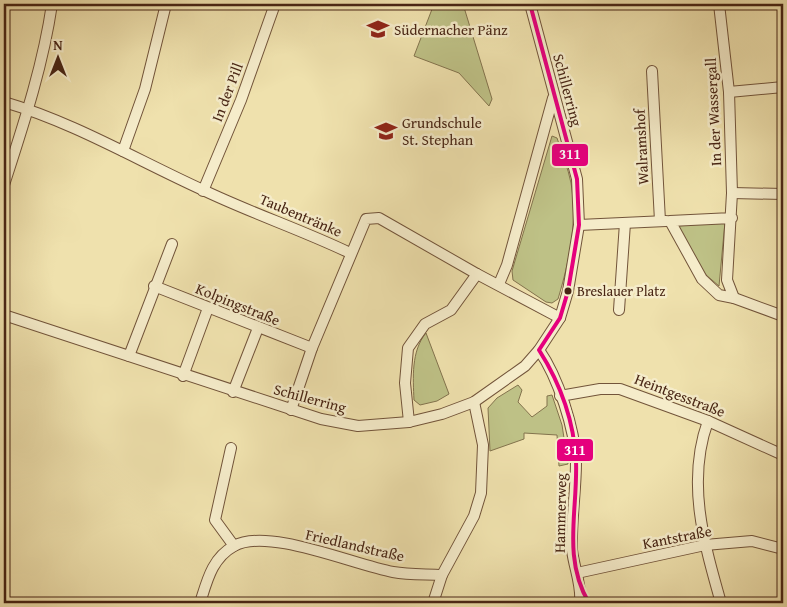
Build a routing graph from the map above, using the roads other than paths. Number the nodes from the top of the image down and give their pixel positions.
1 (52, 4) edge
2 (166, 4) edge
3 (275, 4) edge
4 (530, 4) edge
5 (718, 4) edge
6 (652, 71) dead end
7 (783, 87) edge
8 (729, 92) junction
9 (554, 97) junction
10 (4, 102) edge
11 (28, 109) junction
12 (123, 151) junction
13 (4, 185) edge
14 (203, 190) junction
15 (732, 193) junction
16 (783, 194) edge
17 (732, 218) junction
18 (665, 221) junction
19 (625, 223) junction
20 (579, 225) junction
21 (172, 244) dead end
22 (350, 252) junction
23 (477, 274) junction
24 (499, 284) junction
25 (154, 286) junction
26 (734, 298) junction
27 (208, 308) junction
28 (619, 310) dead end
29 (4, 315) edge
30 (783, 316) edge
31 (560, 318) junction
32 (258, 328) junction
33 (312, 348) junction
34 (539, 350) junction
35 (129, 356) junction
36 (183, 376) junction
37 (233, 392) junction
38 (560, 396) junction
39 (474, 402) junction
40 (291, 410) junction
41 (708, 421) junction
42 (409, 422) junction
43 (230, 448) dead end
44 (783, 456) edge
45 (705, 545) junction
46 (234, 546) junction
47 (783, 549) edge
48 (577, 573) junction
49 (442, 575) junction
50 (580, 598) edge
51 (200, 603) edge
52 (433, 603) edge
53 (589, 603) edge
54 (721, 603) edge

1 - 11 street
2 - 12 street
3 - 14 street, In der Pill
4 - 9 street, Schillerring
5 - 8 street, In der Wassergall
6 - 18 street, Walramshof
7 - 8 street
8 - 15 street, In der Wassergall
9 - 20 street, Schillerring
9 - 24 street
10 - 11 street, Taubentränke
11 - 12 street, Taubentränke
11 - 13 street
12 - 14 street, Taubentränke
14 - 22 street, Taubentränke
15 - 16 street
15 - 17 street, In der Wassergall
17 - 18 street
17 - 26 street, In der Wassergall
18 - 19 street
18 - 26 street
19 - 20 street
19 - 28 street
20 - 31 street, Schillerring
21 - 25 street
22 - 23 street, Taubentränke
22 - 33 street
23 - 24 street, Taubentränke
23 - 42 street
24 - 31 street, Taubentränke
25 - 27 street, Kolpingstraße
25 - 35 street
26 - 30 street
27 - 32 street, Kolpingstraße
27 - 36 street
29 - 35 street, Schillerring
31 - 34 street, Schillerring
32 - 33 street, Kolpingstraße
32 - 37 street
33 - 40 street
34 - 38 street, Hammerweg
34 - 39 street, Schillerring
35 - 36 street, Schillerring
36 - 37 street, Schillerring
37 - 40 street, Schillerring
38 - 41 street, Heintgesstraße
38 - 48 street, Hammerweg
39 - 42 street, Schillerring
39 - 49 street
40 - 42 street, Schillerring
41 - 44 street, Heintgesstraße
41 - 45 street
43 - 46 street
45 - 47 street, Kantstraße
45 - 48 street, Kantstraße
45 - 54 street
46 - 49 street, Friedlandstraße
46 - 51 street
48 - 50 street, Hammerweg
49 - 52 street
50 - 53 street, Hammerweg

